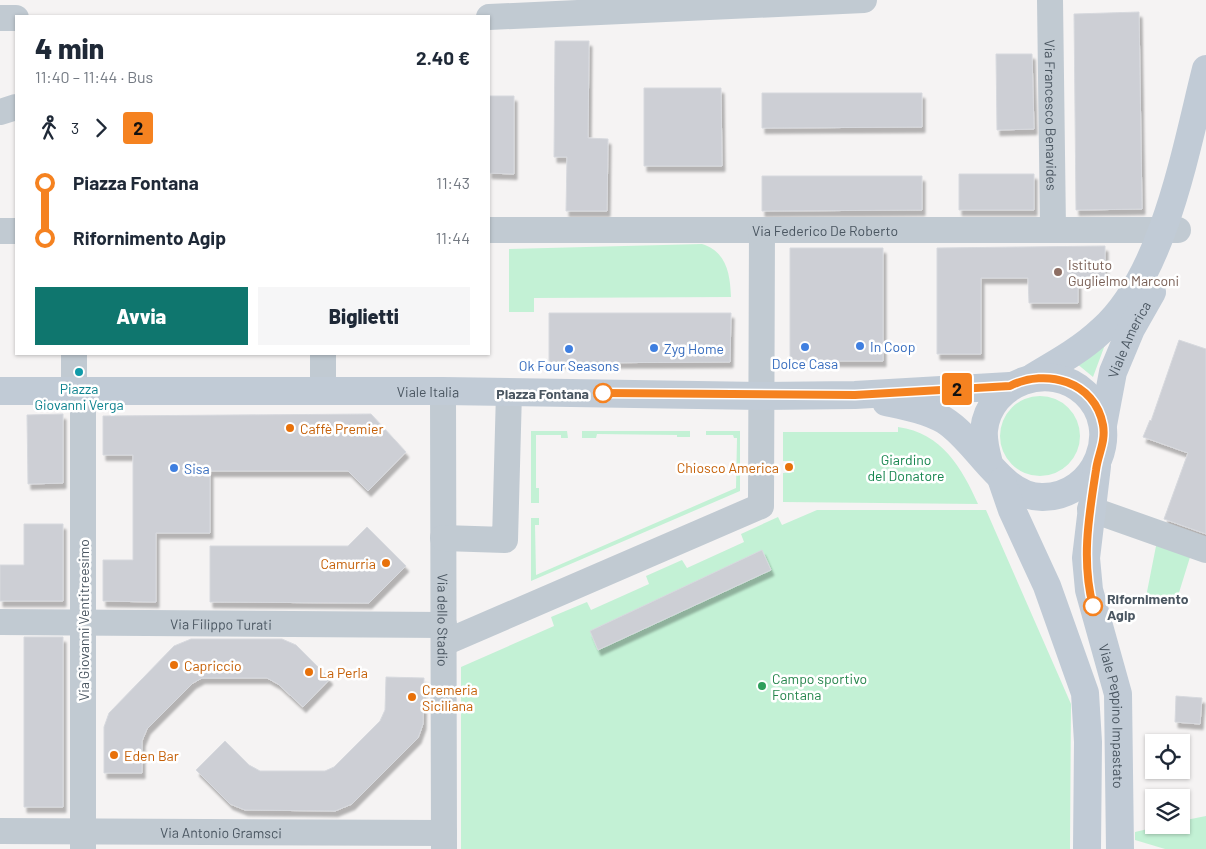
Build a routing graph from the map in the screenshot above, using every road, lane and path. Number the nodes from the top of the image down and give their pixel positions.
1 (864, 0) edge
2 (1050, 0) edge
3 (490, 16) edge
4 (0, 18) edge
5 (15, 18) edge
6 (1206, 69) edge
7 (15, 107) edge
8 (0, 112) edge
9 (1206, 136) edge
10 (490, 230) edge
11 (762, 230) junction
12 (1053, 230) junction
13 (1170, 230) junction
14 (0, 231) edge
15 (15, 231) edge
16 (74, 355) edge
17 (323, 355) edge
18 (1022, 382) junction
19 (0, 391) edge
20 (78, 391) junction
21 (323, 391) junction
22 (443, 391) junction
23 (509, 392) junction
24 (855, 395) junction
25 (762, 396) junction
26 (1103, 425) junction
27 (1097, 466) junction
28 (996, 472) junction
29 (1090, 510) junction
30 (443, 538) junction
31 (1206, 550) edge
32 (0, 622) edge
33 (84, 622) junction
34 (444, 634) junction
35 (0, 831) edge
36 (83, 840) edge
37 (444, 841) edge
38 (1087, 849) edge
39 (1120, 849) edge

1 - 3 street
2 - 12 street, Via Francesco Benavides
4 - 5 street
6 - 13 main road, Viale America
7 - 8 street
9 - 13 main road, Viale America
10 - 11 street, Via Federico De Roberto
11 - 12 street, Via Federico De Roberto
11 - 25 street
12 - 13 street, Via Federico De Roberto
13 - 18 main road, Viale America
13 - 26 main road, Viale America
14 - 15 street
16 - 20 street, Via Giovanni Ventitreesimo
17 - 21 street
18 - 24 main road
18 - 26 main road
18 - 28 main road
19 - 20 main road, Viale Italia
20 - 21 main road, Viale Italia
20 - 33 street, Via Giovanni Ventitreesimo
21 - 22 main road, Viale Italia
22 - 23 main road, Viale Italia
22 - 30 street, Via dello Stadio
23 - 25 main road, Viale Italia
23 - 30 street
24 - 25 main road, Viale Italia
24 - 28 main road
25 - 34 street
26 - 27 main road
27 - 28 main road
27 - 29 main road, Viale Peppino Impastato
28 - 38 main road, Viale Peppino Impastato
29 - 31 street
29 - 39 main road, Viale Peppino Impastato
30 - 34 street, Via dello Stadio
32 - 33 street, Via Filippo Turati
33 - 34 street, Via Filippo Turati
33 - 36 street, Via Giovanni Ventitreesimo
34 - 37 street, Via dello Stadio
35 - 36 street, Via Antonio Gramsci
36 - 37 street, Via Antonio Gramsci

